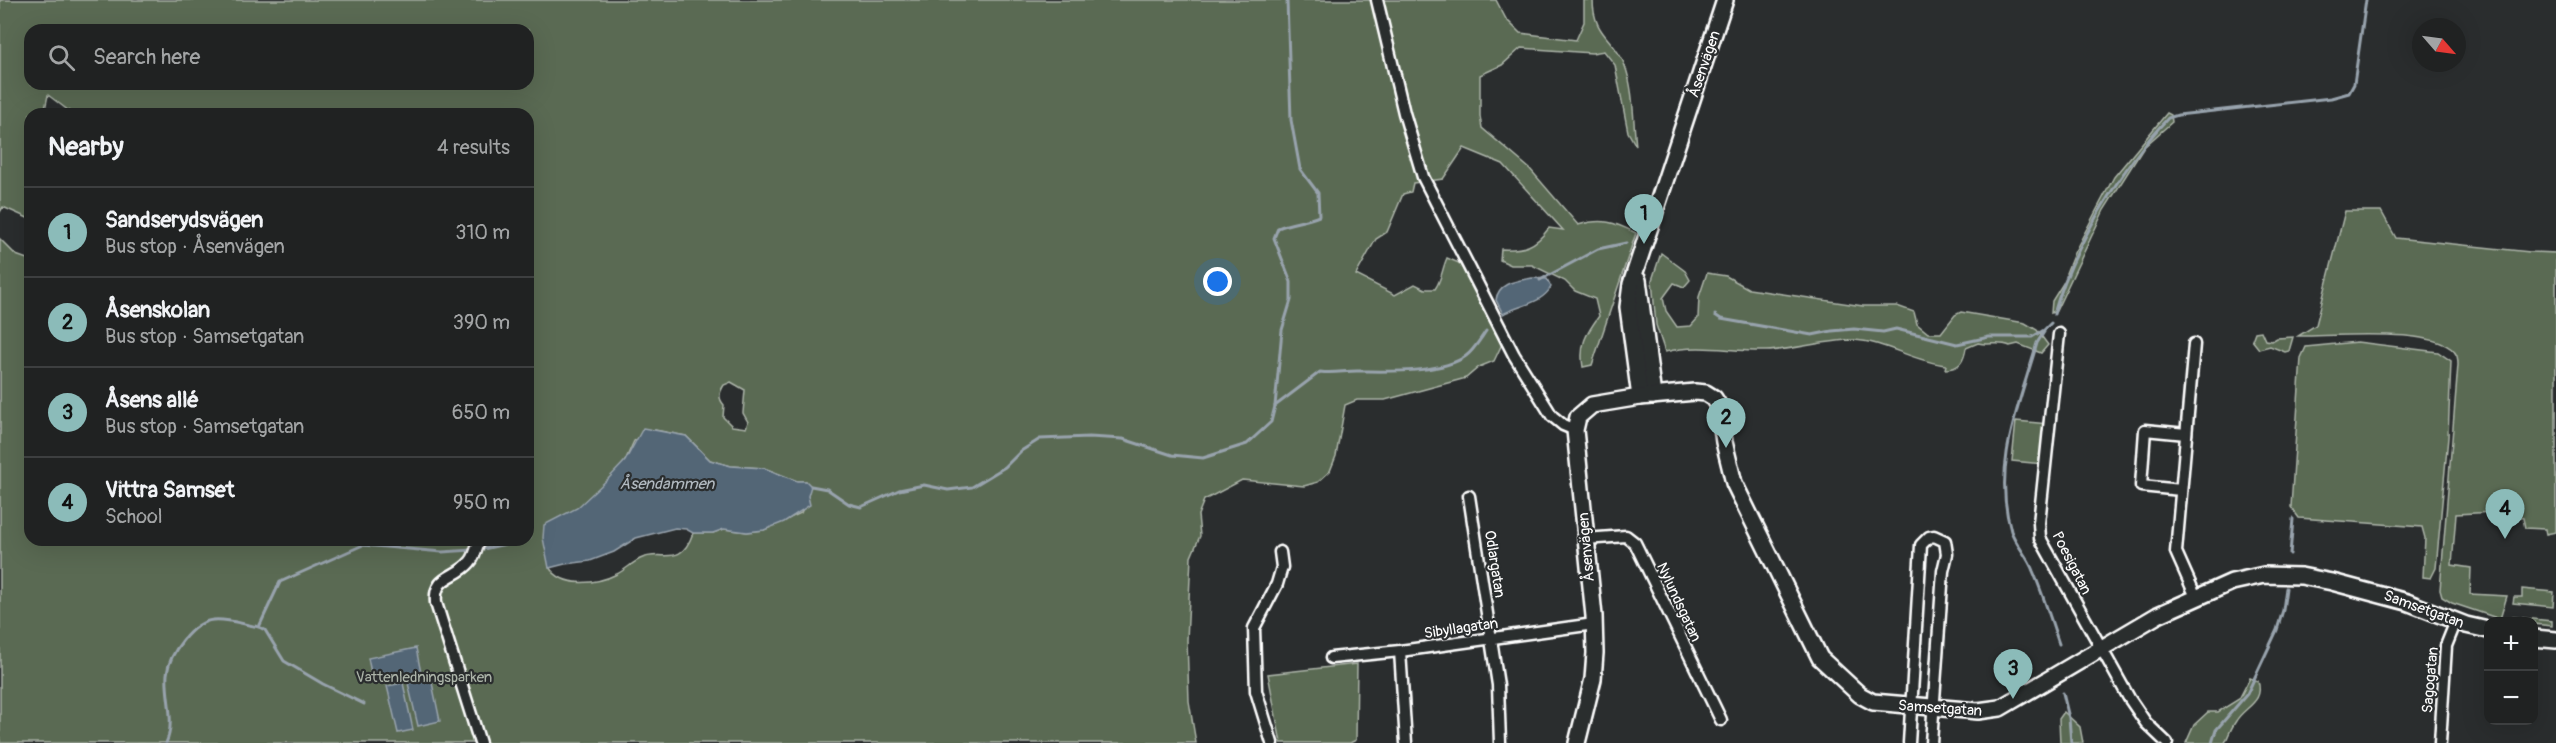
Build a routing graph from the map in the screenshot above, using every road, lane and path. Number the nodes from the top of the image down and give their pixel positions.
1 (1377, 0) edge
2 (1725, 0) edge
3 (2059, 334) dead end
4 (2194, 344) dead end
5 (1646, 397) junction
6 (1575, 430) junction
7 (2186, 434) junction
8 (2181, 490) junction
9 (1469, 496) dead end
10 (1585, 539) junction
11 (477, 546) edge
12 (1280, 552) dead end
13 (2196, 597) junction
14 (2456, 621) junction
15 (1594, 624) junction
16 (2484, 629) edge
17 (2538, 638) edge
18 (1490, 639) junction
19 (2556, 640) edge
20 (2101, 649) junction
21 (1400, 651) junction
22 (1331, 658) dead end
23 (1912, 707) junction
24 (1934, 709) junction
25 (1721, 720) dead end
26 (1580, 742) edge
27 (480, 743) edge
28 (1272, 743) edge
29 (1406, 743) edge
30 (1500, 743) edge
31 (1909, 743) edge
32 (1931, 743) edge
33 (2167, 743) edge
34 (2440, 743) edge

1 - 6 street
2 - 5 street, Åsenvägen
3 - 20 street, Poesigatan
4 - 7 street
5 - 6 street
5 - 23 street, Samsetgatan
6 - 10 street, Åsenvägen
7 - 8 street
7 - 8 street
8 - 13 street
9 - 18 street, Odlargatan
10 - 15 street, Åsenvägen
10 - 25 street, Nylundsgatan
11 - 27 street
12 - 28 street
13 - 14 street, Samsetgatan
13 - 20 street, Samsetgatan
14 - 16 street, Samsetgatan
14 - 34 street, Sagogatan
15 - 18 street, Sibyllagatan
15 - 26 street, Åsenvägen
17 - 19 street
18 - 21 street, Sibyllagatan
18 - 30 street, Odlargatan
20 - 24 street, Samsetgatan
20 - 33 street, Poesigatan
21 - 22 street, Sibyllagatan
21 - 29 street
23 - 24 street, Samsetgatan
23 - 24 street
23 - 31 street
24 - 32 street

